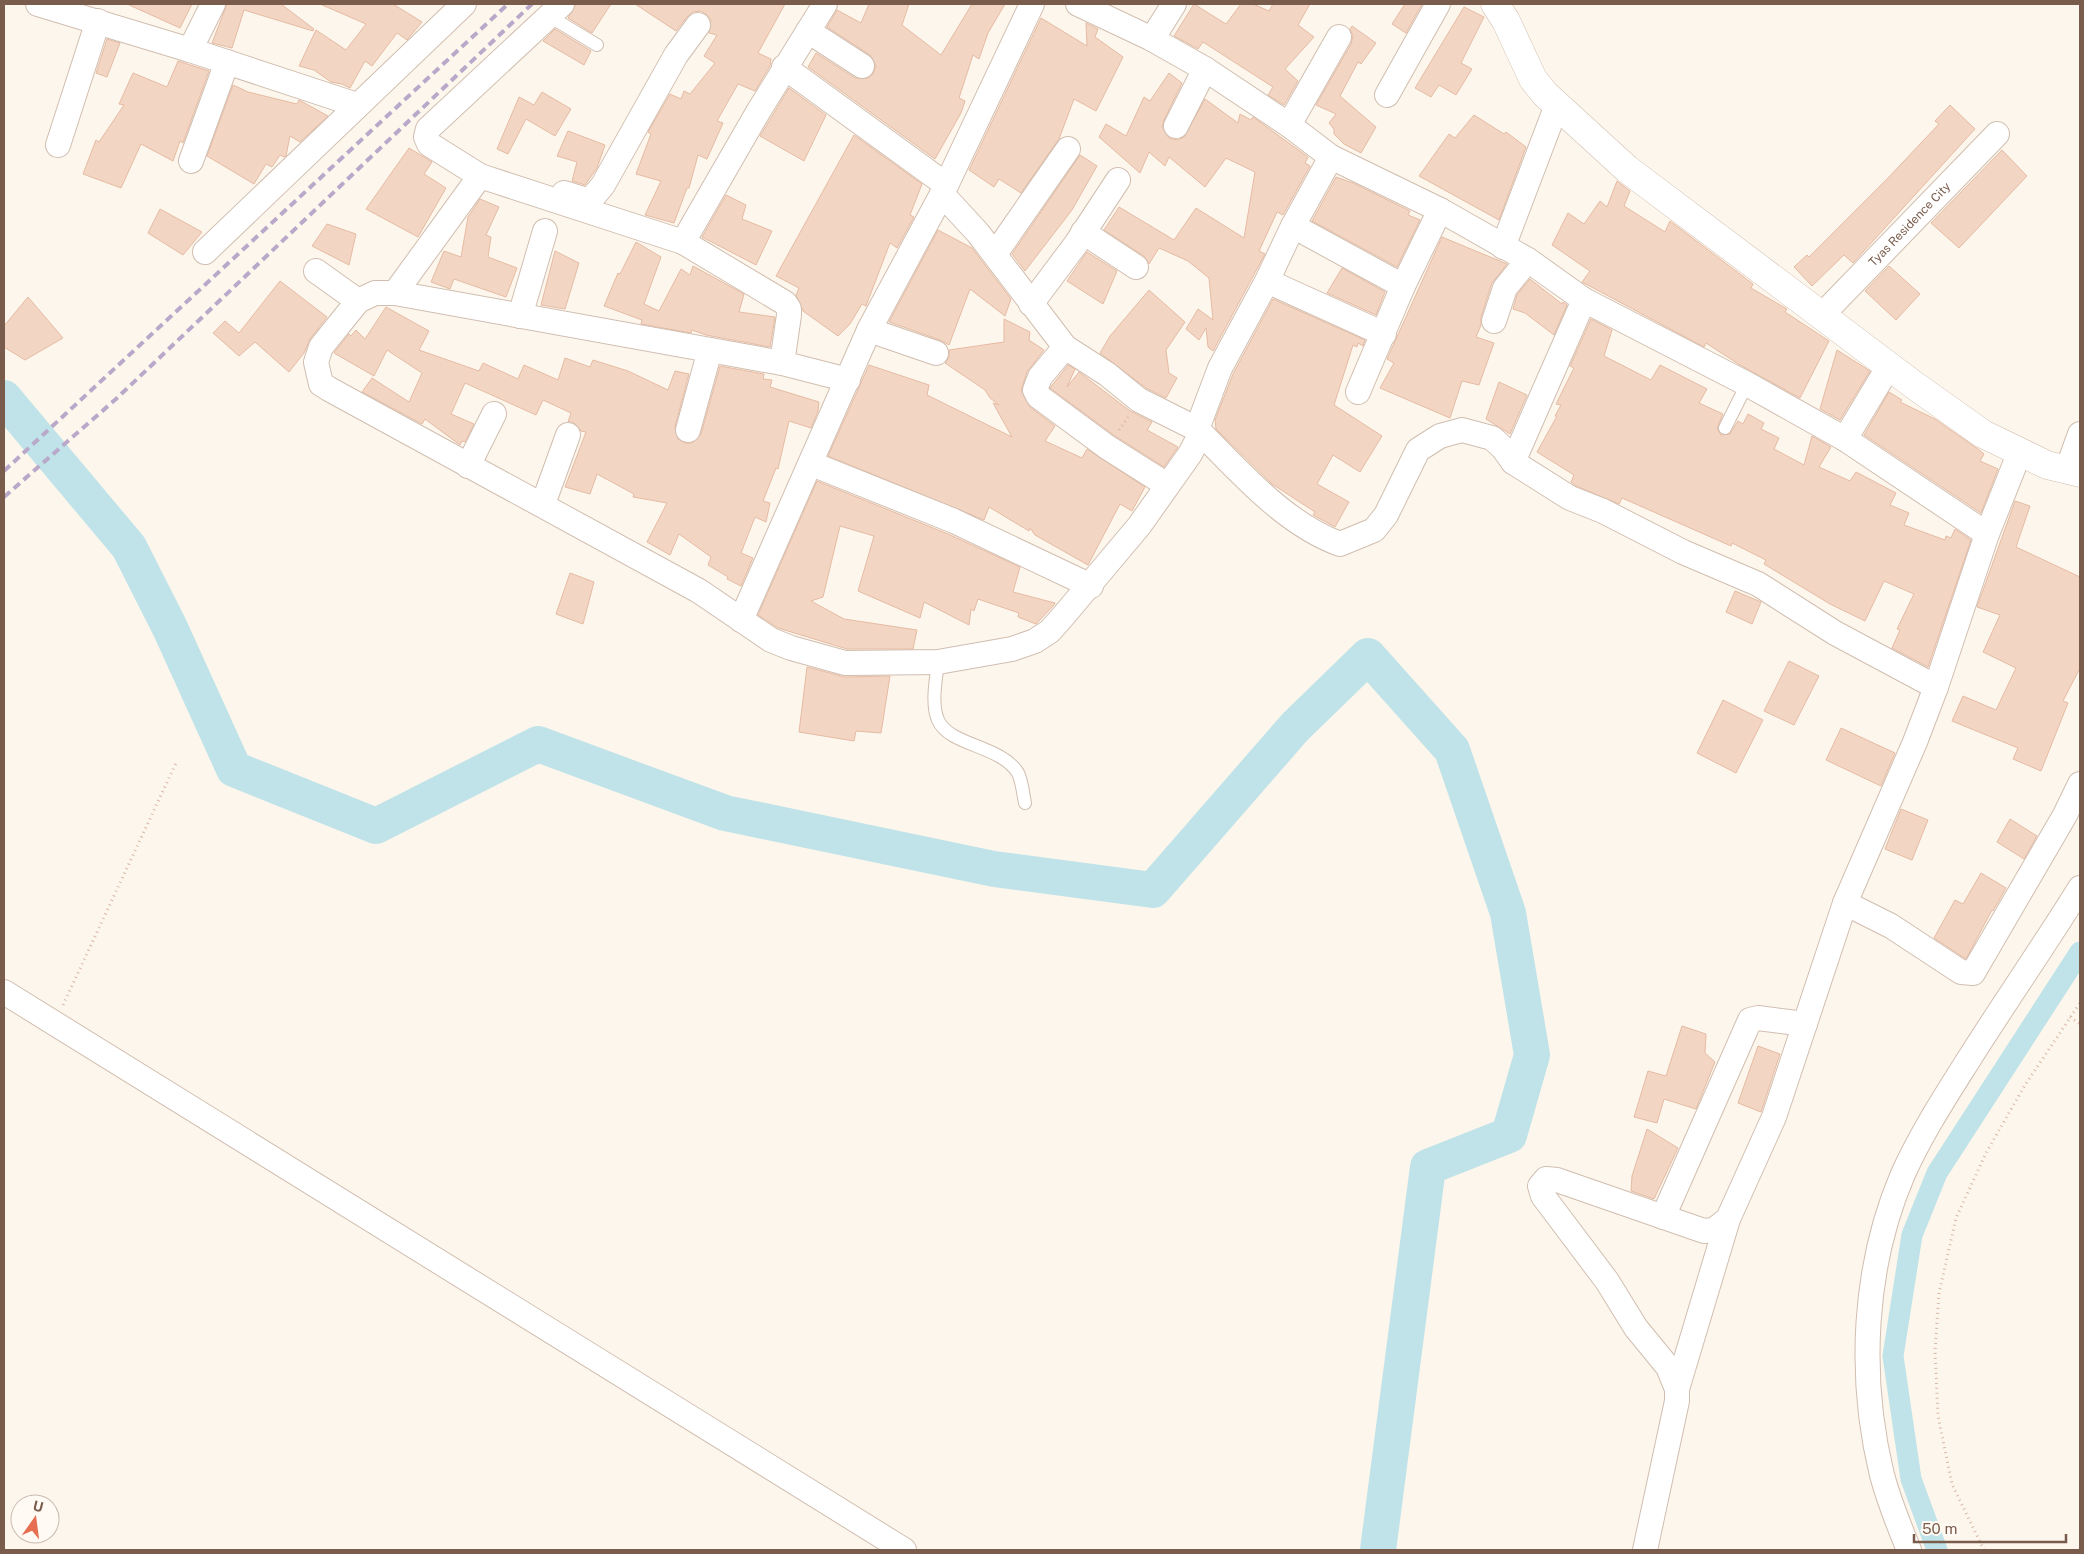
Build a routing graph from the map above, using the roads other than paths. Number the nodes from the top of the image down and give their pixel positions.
1 (38, 4) edge
2 (213, 4) edge
3 (464, 4) edge
4 (825, 4) edge
5 (1032, 4) edge
6 (1078, 4) edge
7 (1174, 4) edge
8 (1438, 4) edge
9 (1499, 5) edge
10 (556, 10) edge
11 (98, 21) junction
12 (698, 25) dead end
13 (808, 31) junction
14 (1339, 37) dead end
15 (1152, 39) junction
16 (597, 45) dead end
17 (190, 50) junction
18 (228, 62) junction
19 (862, 66) dead end
20 (784, 67) junction
21 (1205, 69) junction
22 (1387, 95) dead end
23 (357, 105) junction
24 (1557, 105) junction
25 (1289, 125) junction
26 (1176, 126) dead end
27 (1997, 134) dead end
28 (58, 145) dead end
29 (1068, 149) dead end
30 (1331, 157) junction
31 (191, 162) dead end
32 (487, 178) junction
33 (1118, 180) dead end
34 (944, 189) junction
35 (1440, 210) junction
36 (1293, 226) junction
37 (545, 232) dead end
38 (1083, 232) junction
39 (683, 242) junction
40 (1503, 247) junction
41 (205, 252) dead end
42 (995, 254) junction
43 (1528, 260) junction
44 (1136, 267) dead end
45 (316, 271) dead end
46 (1267, 281) junction
47 (1403, 286) junction
48 (395, 293) junction
49 (1584, 300) junction
50 (358, 301) junction
51 (1031, 304) junction
52 (1822, 315) junction
53 (520, 316) junction
54 (1494, 321) dead end
55 (869, 330) junction
56 (1384, 334) junction
57 (1066, 347) junction
58 (710, 350) junction
59 (936, 353) dead end
60 (782, 363) junction
61 (1889, 366) junction
62 (848, 380) junction
63 (1747, 384) junction
64 (1358, 392) dead end
65 (494, 414) dead end
66 (1725, 428) dead end
67 (688, 430) dead end
68 (1199, 431) junction
69 (2080, 434) edge
70 (568, 435) dead end
71 (1845, 439) junction
72 (2019, 454) junction
73 (1513, 462) junction
74 (812, 464) junction
75 (468, 466) junction
76 (2074, 472) edge
77 (1167, 485) junction
78 (543, 504) junction
79 (1987, 534) junction
80 (1091, 586) junction
81 (741, 620) junction
82 (938, 662) junction
83 (1936, 687) junction
84 (2080, 784) edge
85 (1025, 803) dead end
86 (2080, 888) edge
87 (1845, 903) junction
88 (4, 992) edge
89 (1805, 1024) junction
90 (1663, 1217) junction
91 (1728, 1219) junction
92 (1677, 1389) junction
93 (904, 1550) edge
94 (1645, 1550) edge
95 (1909, 1550) edge

1 - 11 street
2 - 17 street
3 - 23 street
4 - 13 street
5 - 34 street
6 - 15 street
7 - 15 street
8 - 22 street
9 - 24 street
10 - 16 lane
10 - 32 street
11 - 17 street
11 - 28 street
12 - 32 street
13 - 19 street
13 - 20 street
14 - 25 street
15 - 21 street
17 - 18 street
18 - 23 street
18 - 31 street
20 - 34 street
20 - 39 street
21 - 25 street
21 - 26 street
23 - 41 street
24 - 40 street
24 - 52 street
25 - 30 street
27 - 52 street, Tyas Residence City
29 - 42 street
30 - 35 street
30 - 36 street
32 - 39 street
32 - 48 street
33 - 38 street
34 - 42 street
34 - 55 street
35 - 40 street
35 - 47 street
36 - 46 street
36 - 47 street
37 - 53 street
38 - 44 street
38 - 51 street
39 - 60 street
40 - 43 street
42 - 51 street
43 - 49 street
43 - 54 street
45 - 50 street
46 - 56 street
46 - 68 street
47 - 56 street
48 - 50 street
48 - 53 street
49 - 63 street
49 - 73 street
50 - 75 street
51 - 57 street
52 - 61 street
53 - 58 street
55 - 59 street
55 - 62 street
56 - 64 street
57 - 68 street
57 - 77 street
58 - 60 street
58 - 67 street
60 - 62 street
61 - 71 street
61 - 72 street
62 - 74 street
63 - 66 lane
63 - 71 street
65 - 75 street
68 - 73 street
68 - 77 street
69 - 76 street
70 - 78 street
71 - 79 street
72 - 76 street
72 - 79 street
73 - 83 street
74 - 80 street
74 - 81 street
75 - 78 street
77 - 80 street
78 - 81 street
79 - 83 street
80 - 82 street
81 - 82 street
82 - 85 lane
83 - 87 street
84 - 87 street
86 - 95 street
87 - 89 street
88 - 93 street
89 - 90 street
89 - 91 street
90 - 91 street
90 - 92 street
91 - 92 street
92 - 94 street

